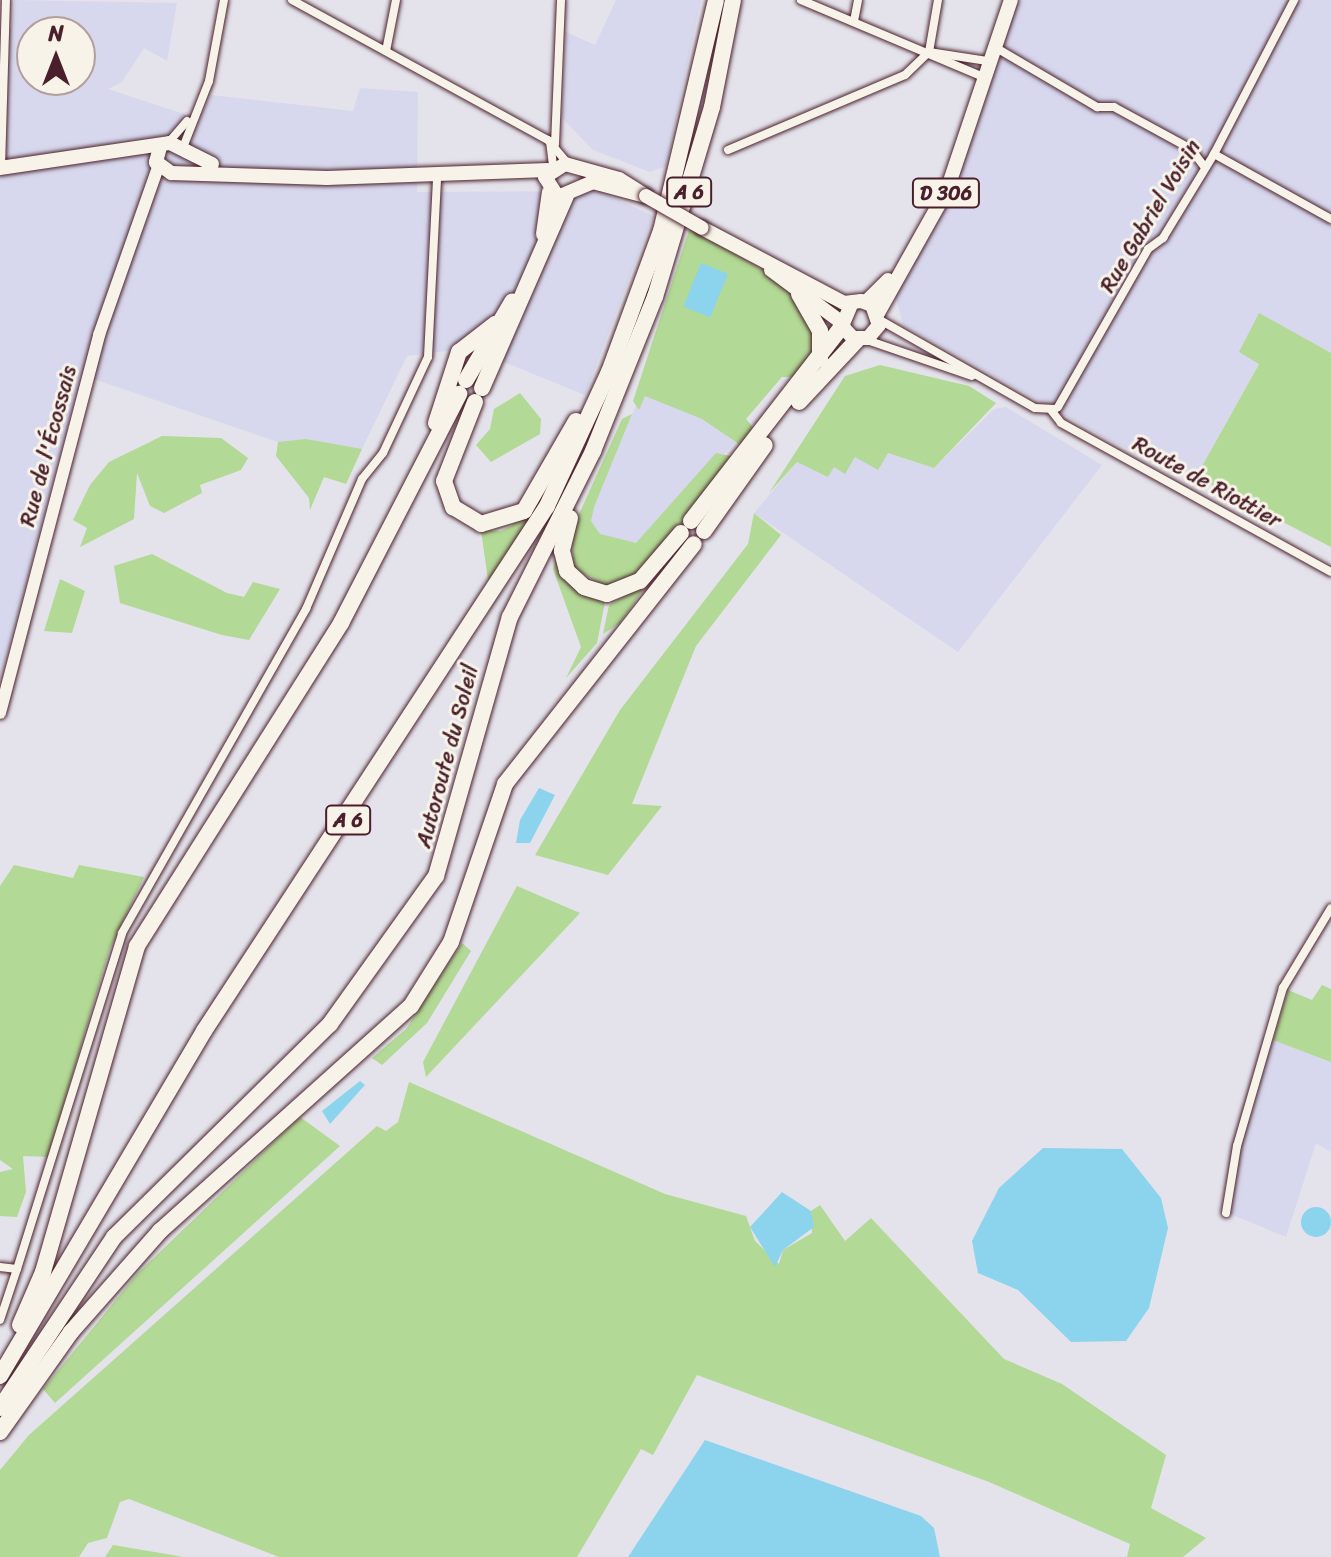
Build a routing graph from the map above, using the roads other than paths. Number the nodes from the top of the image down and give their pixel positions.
1 (6, 0) edge
2 (224, 0) edge
3 (292, 0) edge
4 (396, 0) edge
5 (561, 0) edge
6 (716, 0) edge
7 (733, 0) edge
8 (801, 0) edge
9 (858, 0) edge
10 (938, 0) edge
11 (1001, 0) edge
12 (1011, 0) edge
13 (1294, 0) edge
14 (854, 21) junction
15 (993, 46) junction
16 (386, 51) junction
17 (929, 52) junction
18 (981, 68) junction
19 (201, 100) junction
20 (551, 142) junction
21 (163, 145) junction
22 (728, 150) dead end
23 (183, 152) junction
24 (1214, 154) junction
25 (699, 155) junction
26 (54, 160) junction
27 (157, 164) junction
28 (1204, 166) junction
29 (571, 167) junction
30 (0, 168) edge
31 (551, 168) junction
32 (176, 172) junction
33 (275, 176) junction
34 (432, 177) junction
35 (560, 190) junction
36 (149, 193) junction
37 (646, 196) junction
38 (1331, 219) edge
39 (661, 231) junction
40 (756, 257) junction
41 (799, 294) junction
42 (859, 302) junction
43 (879, 316) junction
44 (503, 318) junction
45 (842, 324) junction
46 (861, 339) junction
47 (819, 359) junction
48 (985, 380) junction
49 (1054, 408) junction
50 (432, 442) junction
51 (692, 532) junction
52 (1331, 572) edge
53 (0, 713) edge
54 (1331, 908) edge
55 (1226, 1213) dead end
56 (0, 1267) edge
57 (17, 1269) junction
58 (0, 1320) edge
59 (0, 1361) edge
60 (0, 1376) edge
61 (0, 1408) edge
62 (0, 1432) edge

1 - 30 street
2 - 19 street
3 - 16 street
4 - 16 street
5 - 20 street
6 - 39 highway, Autoroute du Soleil / A 6
7 - 25 highway, Autoroute du Soleil / A 6
8 - 14 street
9 - 14 street
10 - 17 street
11 - 18 main road, D 306
12 - 15 main road, D 306
13 - 24 street, Rue Gabriel Voisin
14 - 17 street
15 - 18 main road, D 306
15 - 28 street
16 - 20 street
17 - 18 street
17 - 18 street
17 - 22 street
18 - 42 main road, D 306
18 - 43 main road, D 306
19 - 21 street
19 - 23 street
20 - 29 street
20 - 31 street
21 - 23 main road
21 - 26 main road
21 - 27 main road
23 - 32 main road
23 - 33 main road
24 - 28 street, Rue Gabriel Voisin
24 - 38 street
25 - 51 highway
25 - 61 highway, Autoroute du Soleil / A 6
26 - 27 main road
26 - 30 main road
27 - 32 main road
27 - 36 main road, Rue de l'Écossais
28 - 49 street, Rue Gabriel Voisin
29 - 31 main road
29 - 35 main road
29 - 37 main road
31 - 34 main road
31 - 35 main road
32 - 33 main road
32 - 36 main road
33 - 34 main road
34 - 35 main road
34 - 57 street
35 - 37 main road
35 - 39 highway
35 - 44 highway
36 - 53 main road, Rue de l'Écossais
37 - 40 main road, bridge
39 - 60 highway, Autoroute du Soleil / A 6
40 - 41 main road
40 - 42 main road
41 - 45 main road
41 - 47 highway
42 - 43 main road
42 - 45 main road
43 - 46 main road
43 - 48 street, Route de Riottier
44 - 50 highway
44 - 50 highway
45 - 46 main road
45 - 47 highway
46 - 48 street, Route de Riottier
46 - 51 highway
47 - 51 highway
48 - 49 street, Route de Riottier
49 - 52 street, Route de Riottier
50 - 59 highway
51 - 62 highway
54 - 55 street
56 - 57 street
57 - 58 street

